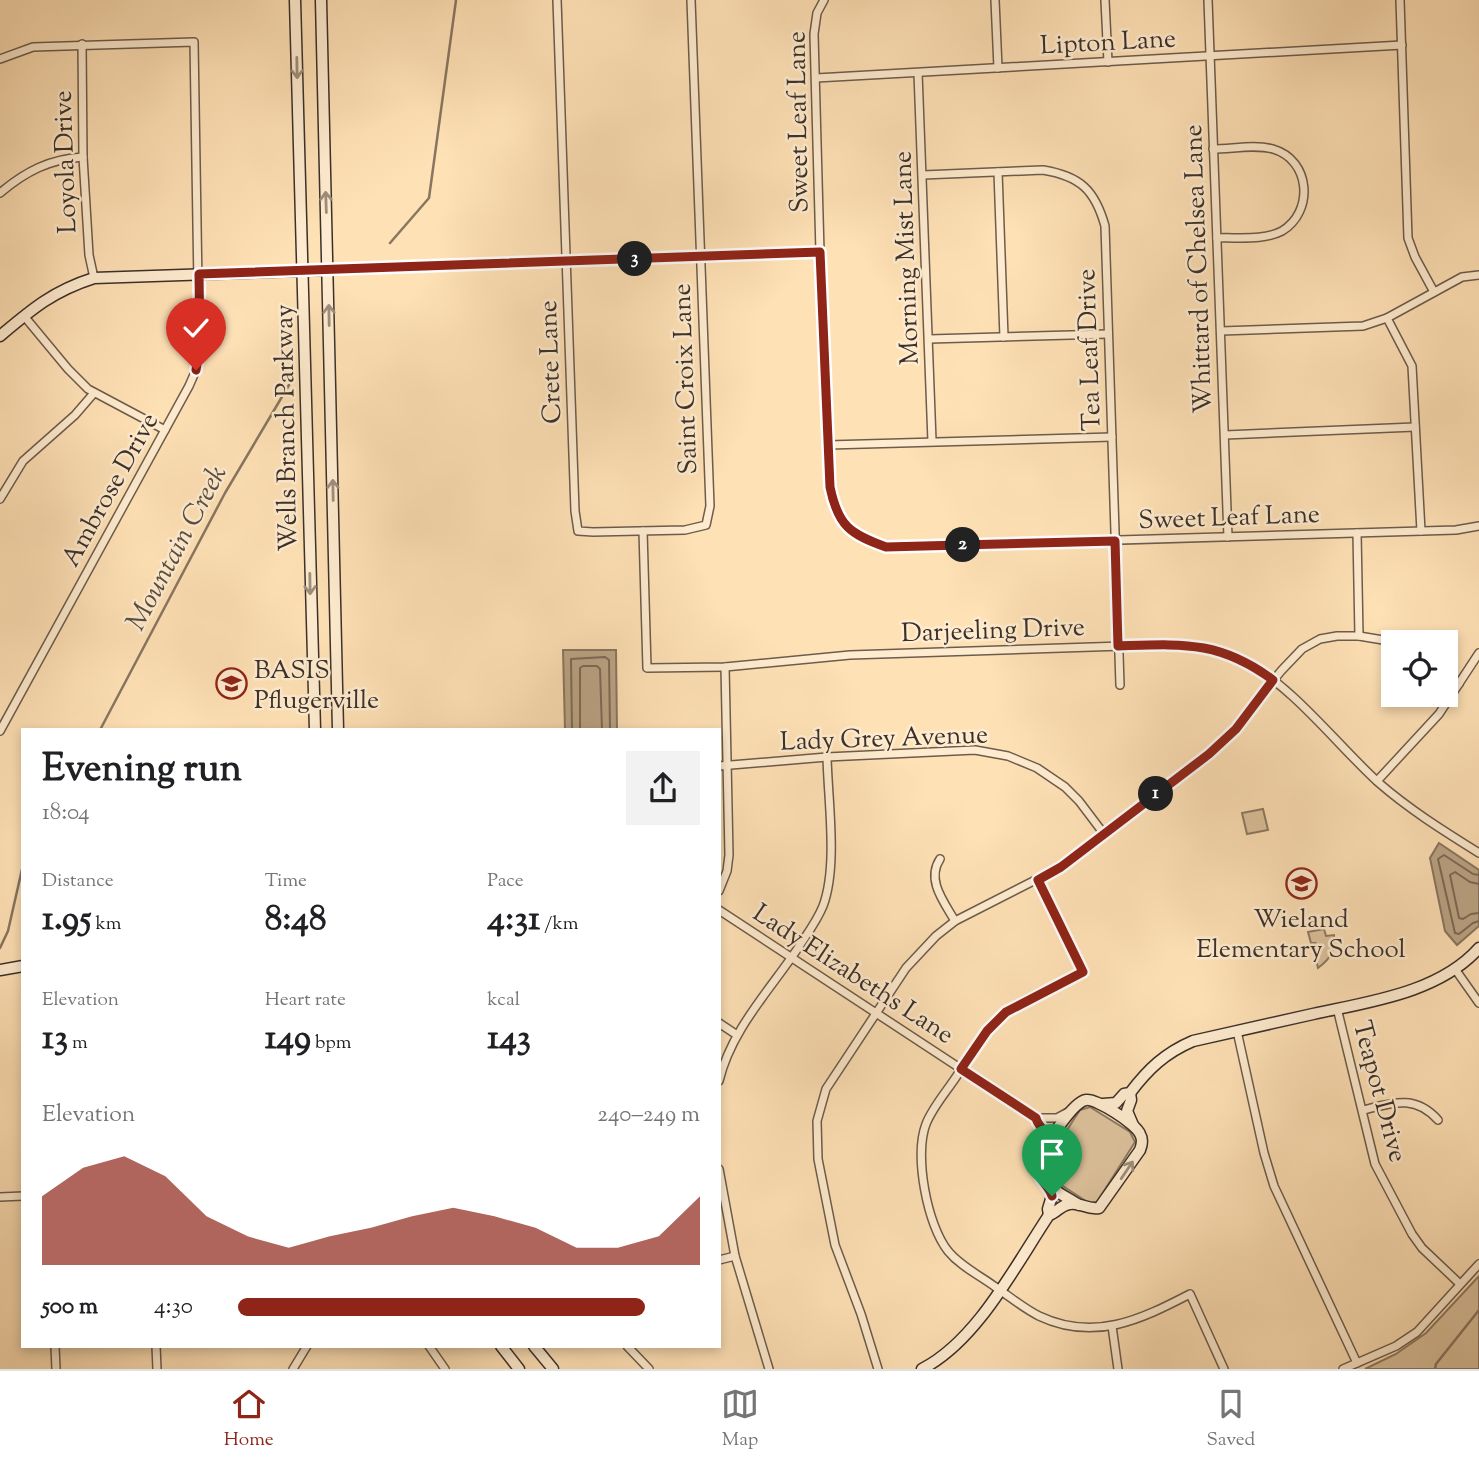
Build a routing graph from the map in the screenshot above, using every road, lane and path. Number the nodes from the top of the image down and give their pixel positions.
1 (295, 0) edge
2 (321, 0) edge
3 (557, 0) edge
4 (691, 0) edge
5 (824, 0) edge
6 (995, 0) edge
7 (1105, 0) edge
8 (1209, 0) edge
9 (1400, 0) edge
10 (82, 44) junction
11 (1402, 45) junction
12 (1210, 57) junction
13 (0, 59) edge
14 (1108, 62) junction
15 (998, 68) junction
16 (918, 72) junction
17 (816, 78) junction
18 (1213, 149) junction
19 (83, 157) junction
20 (998, 172) junction
21 (923, 175) junction
22 (0, 192) edge
23 (1217, 238) junction
24 (820, 252) junction
25 (700, 256) junction
26 (567, 261) junction
27 (328, 270) junction
28 (302, 271) junction
29 (199, 274) junction
30 (1479, 275) edge
31 (94, 278) junction
32 (1434, 292) junction
33 (24, 316) junction
34 (1387, 318) junction
35 (1221, 331) junction
36 (1108, 334) junction
37 (0, 336) edge
38 (1004, 337) junction
39 (929, 339) junction
40 (94, 393) junction
41 (1415, 427) junction
42 (165, 430) junction
43 (1225, 435) junction
44 (1112, 437) junction
45 (932, 442) junction
46 (828, 445) junction
47 (0, 499) edge
48 (1479, 526) edge
49 (643, 531) junction
50 (1421, 531) junction
51 (1357, 533) junction
52 (1228, 537) junction
53 (1115, 541) junction
54 (1359, 636) junction
55 (1381, 640) edge
56 (1118, 646) junction
57 (1479, 653) edge
58 (725, 667) junction
59 (1273, 680) junction
60 (1459, 684) joint
61 (1120, 685) dead end
62 (315, 728) edge
63 (338, 728) edge
64 (0, 731) edge
65 (827, 757) junction
66 (723, 766) edge
67 (1377, 781) junction
68 (1104, 834) junction
69 (1479, 853) edge
70 (940, 859) dead end
71 (1038, 880) junction
72 (721, 886) edge
73 (721, 911) edge
74 (955, 921) junction
75 (1479, 948) edge
76 (793, 956) junction
77 (21, 966) edge
78 (1455, 969) junction
79 (0, 970) edge
80 (1479, 1003) edge
81 (1338, 1009) junction
82 (876, 1013) junction
83 (721, 1024) edge
84 (1237, 1031) junction
85 (737, 1035) junction
86 (961, 1069) junction
87 (721, 1072) edge
88 (1130, 1093) junction
89 (1101, 1103) junction
90 (1071, 1110) junction
91 (1363, 1110) junction
92 (1036, 1118) junction
93 (1438, 1120) dead end
94 (1133, 1126) junction
95 (1046, 1148) junction
96 (721, 1180) edge
97 (1045, 1182) junction
98 (21, 1196) edge
99 (0, 1197) edge
100 (1079, 1205) junction
101 (1049, 1215) junction
102 (735, 1256) junction
103 (721, 1259) edge
104 (1479, 1264) edge
105 (1460, 1284) junction
106 (999, 1290) junction
107 (1112, 1326) junction
108 (55, 1348) edge
109 (156, 1348) edge
110 (306, 1348) edge
111 (430, 1348) edge
112 (503, 1348) edge
113 (536, 1348) edge
114 (629, 1348) edge
115 (1357, 1363) junction
116 (765, 1368) edge
117 (56, 1369) edge
118 (157, 1369) edge
119 (293, 1369) edge
120 (445, 1369) edge
121 (519, 1369) edge
122 (553, 1369) edge
123 (649, 1369) edge
124 (878, 1369) edge
125 (922, 1369) edge
126 (1118, 1369) edge
127 (1224, 1369) edge
128 (1343, 1369) edge

1 -> 28 main road, Wells Branch Parkway
27 -> 2 main road, Wells Branch Parkway
3 - 26 street, Crete Lane
4 - 25 street, Saint Croix Lane
5 - 17 street, Sweet Leaf Lane
6 - 15 street
7 - 14 street
8 - 12 street, Whittard of Chelsea Lane
9 - 11 street
10 - 13 street
10 - 19 street, Loyola Drive
10 - 29 street, Ambrose Drive
11 - 12 street, Lipton Lane
11 - 32 street
12 - 14 street, Lipton Lane
12 - 18 street, Whittard of Chelsea Lane
14 - 15 street, Lipton Lane
15 - 16 street, Lipton Lane
16 - 17 street, Lipton Lane
16 - 21 street, Morning Mist Lane
17 - 24 street, Sweet Leaf Lane
18 - 23 street, Whittard of Chelsea Lane
18 - 23 street
19 - 22 street
19 - 31 street, Loyola Drive
20 - 21 street, Tea Leaf Drive
20 - 36 street, Tea Leaf Drive
20 - 38 street
21 - 39 street, Morning Mist Lane
23 - 35 street, Whittard of Chelsea Lane
24 - 25 street
24 - 46 street, Sweet Leaf Lane
25 - 26 street
25 - 49 street, Saint Croix Lane
26 - 27 street
26 - 49 street, Crete Lane
27 - 28 main road
63 -> 27 main road, Wells Branch Parkway
28 - 29 main road
28 -> 62 main road, Wells Branch Parkway
29 - 31 main road
29 - 42 street, Ambrose Drive
30 - 32 street
31 - 33 main road
32 - 34 street
33 - 37 main road
33 - 40 street
34 - 35 street
34 - 41 street
35 - 43 street, Whittard of Chelsea Lane
36 - 38 street
36 - 44 street, Tea Leaf Drive
38 - 39 street
39 - 45 street, Morning Mist Lane
40 - 42 street
40 - 47 street
41 - 43 street
41 - 50 street
42 - 64 street, Ambrose Drive
43 - 52 street, Whittard of Chelsea Lane
44 - 45 street
44 - 53 street, Tea Leaf Drive
45 - 46 street
46 - 53 street, Sweet Leaf Lane
48 - 50 street, Sweet Leaf Lane
49 - 58 street, Darjeeling Drive
50 - 51 street, Sweet Leaf Lane
51 - 52 street, Sweet Leaf Lane
51 - 54 street
52 - 53 street, Sweet Leaf Lane
53 - 56 street, Tea Leaf Drive
54 - 55 street
54 - 59 street
56 - 58 street, Darjeeling Drive
56 - 59 street, Darjeeling Drive
56 - 61 street, Tea Leaf Drive
57 - 60 street
58 - 66 street
59 - 67 street, Darjeeling Drive
59 - 68 street
60 - 67 street
65 - 66 street, Lady Grey Avenue
65 - 68 street, Lady Grey Avenue
65 - 76 street
66 - 72 street
67 - 69 street, Darjeeling Drive
68 - 71 street
70 - 74 street
71 - 74 street
71 - 86 street
73 - 76 street, Lady Elizabeths Lane
74 - 82 street
75 - 78 main road
76 - 82 street, Lady Elizabeths Lane
76 - 85 street
77 - 79 main road
78 - 80 street
78 - 81 main road
81 - 84 main road
81 - 91 street, Teapot Drive
82 - 86 street, Lady Elizabeths Lane
82 - 124 street
83 - 85 street
84 - 88 main road
84 - 115 street
85 - 87 street
86 - 92 street, Lady Elizabeths Lane
86 - 106 street
88 - 89 main road
88 - 94 main road
89 - 90 main road
89 - 94 main road
90 - 92 street
90 - 95 main road
91 - 93 street
91 - 105 street, Teapot Drive
92 - 95 street
100 -> 94 main road
95 - 97 main road
96 - 102 street
97 - 100 main road
97 - 101 main road
98 - 99 street
100 - 101 main road
101 - 106 main road
102 - 103 street
102 - 116 street
104 - 105 street
105 - 115 street
106 - 107 street
106 - 125 main road
107 - 126 street
107 - 127 street
108 - 117 street
109 - 118 street
110 - 119 street
111 - 120 street
112 - 121 main road
113 - 122 main road
114 - 123 street
115 - 128 street

